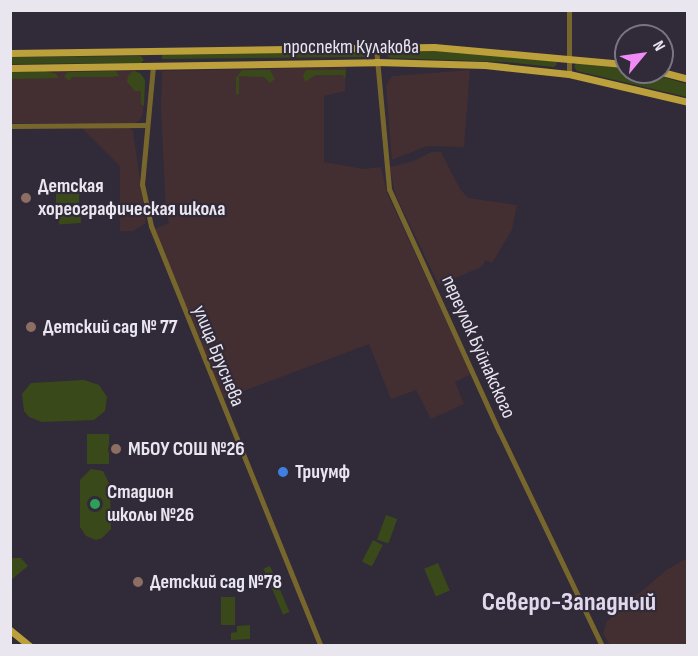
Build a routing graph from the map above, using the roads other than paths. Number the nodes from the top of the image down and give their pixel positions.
1 (569, 10) edge
2 (376, 48) junction
3 (153, 51) junction
4 (10, 53) edge
5 (570, 57) junction
6 (376, 62) junction
7 (614, 62) edge
8 (153, 66) junction
9 (10, 68) edge
10 (569, 74) junction
11 (687, 102) edge
12 (147, 125) junction
13 (10, 126) edge
14 (10, 630) edge
15 (30, 645) edge
16 (321, 645) edge
17 (602, 645) edge

1 - 5 street
2 - 3 main road, проспект Кулакова
2 - 5 main road, проспект Кулакова
2 - 6 street, переулок Буйнакского
3 - 4 main road, проспект Кулакова
3 - 8 main road
5 - 7 main road, проспект Кулакова
5 - 10 street
6 - 8 main road, проспект Кулакова
6 - 10 main road, проспект Кулакова
6 - 17 street, переулок Буйнакского
8 - 9 main road, проспект Кулакова
8 - 12 street, улица Бруснева
10 - 11 main road, проспект Кулакова
12 - 13 street
12 - 16 street, улица Бруснева
14 - 15 main road

